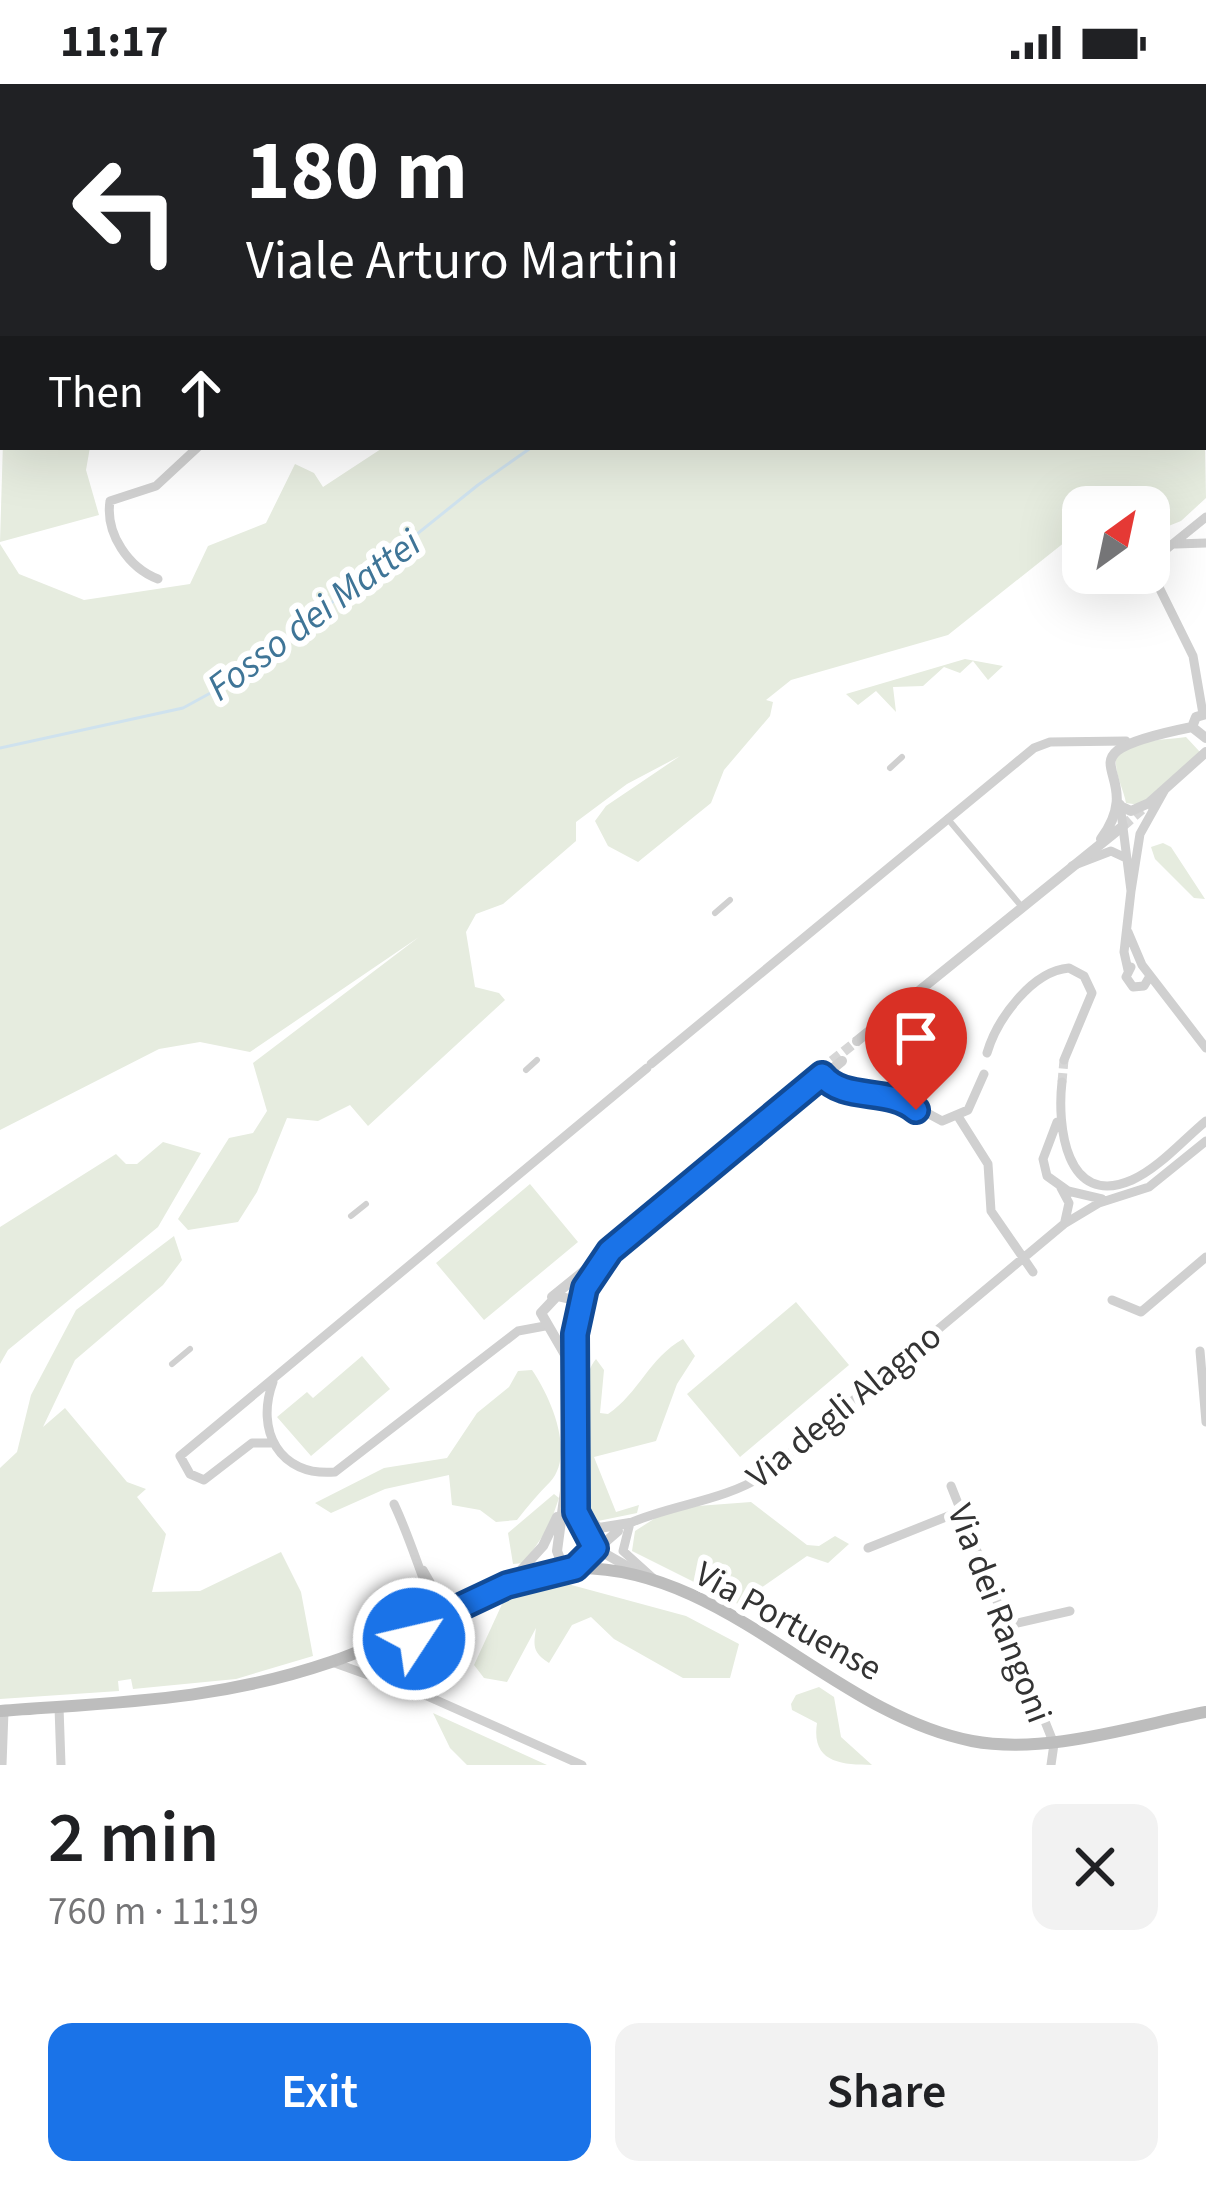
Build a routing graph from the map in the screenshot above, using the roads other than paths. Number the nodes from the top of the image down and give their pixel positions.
1 (196, 450) edge
2 (1206, 517) edge
3 (1206, 542) edge
4 (1176, 544) junction
5 (158, 579) dead end
6 (1205, 714) edge
7 (1192, 727) junction
8 (1206, 738) edge
9 (1126, 741) junction
10 (1206, 752) edge
11 (902, 757) dead end
12 (890, 767) dead end
13 (1164, 790) junction
14 (1119, 802) junction
15 (947, 818) junction
16 (1123, 826) junction
17 (1091, 850) junction
18 (1126, 858) junction
19 (1072, 866) junction
20 (1131, 891) junction
21 (730, 900) dead end
22 (1023, 907) junction
23 (715, 913) dead end
24 (1128, 932) junction
25 (1142, 965) junction
26 (1128, 970) junction
27 (1147, 981) junction
28 (866, 1038) tunnel mouth
29 (1206, 1048) edge
30 (987, 1053) dead end
31 (537, 1060) dead end
32 (1064, 1060) tunnel mouth
33 (831, 1067) joint
34 (526, 1070) dead end
35 (984, 1074) dead end
36 (1062, 1082) tunnel mouth
37 (1059, 1117) junction
38 (959, 1118) junction
39 (1206, 1121) edge
40 (1206, 1141) edge
41 (1074, 1168) junction
42 (1048, 1176) junction
43 (1061, 1188) junction
44 (1106, 1200) junction
45 (366, 1204) dead end
46 (351, 1216) dead end
47 (1064, 1225) junction
48 (610, 1251) junction
49 (1206, 1257) edge
50 (1023, 1258) junction
51 (1033, 1272) dead end
52 (552, 1298) junction
53 (1112, 1300) dead end
54 (577, 1317) junction
55 (548, 1329) junction
56 (190, 1348) dead end
57 (1200, 1351) dead end
58 (172, 1364) dead end
59 (275, 1377) junction
60 (1206, 1422) edge
61 (271, 1443) junction
62 (951, 1486) dead end
63 (570, 1495) junction
64 (394, 1504) dead end
65 (961, 1510) junction
66 (629, 1523) junction
67 (595, 1548) junction
68 (868, 1548) dead end
69 (570, 1569) junction
70 (656, 1582) junction
71 (507, 1585) junction
72 (1070, 1611) dead end
73 (443, 1614) junction
74 (1004, 1626) junction
75 (418, 1627) junction
76 (380, 1645) junction
77 (332, 1662) junction
78 (407, 1667) junction
79 (381, 1679) junction
80 (428, 1696) junction
81 (59, 1707) junction
82 (2, 1711) edge
83 (1206, 1712) edge
84 (1051, 1739) junction
85 (2, 1765) edge
86 (61, 1765) edge
87 (582, 1765) edge
88 (1051, 1765) edge

1 - 5 street
2 - 4 street
3 - 4 street
4 - 6 street
6 - 7 street
7 - 8 street
7 - 9 street
9 - 14 street
9 - 15 street
10 - 13 street
11 - 12 street
13 - 14 street
13 - 20 street
14 - 16 street
14 - 17 street
15 - 22 street
15 - 59 street
16 - 17 street
16 - 18 street
17 - 19 street
18 - 19 street
18 - 20 street
19 - 22 street
20 - 24 street
21 - 23 street
22 - 28 street
24 - 25 street
24 - 26 street
25 - 26 street
25 - 27 street
26 - 27 street
27 - 29 street
30 - 32 street
31 - 34 street
33 - 38 street
33 - 48 street
35 - 38 street
36 - 37 street
37 - 41 street
37 - 42 street
38 - 50 street
39 - 41 street
40 - 44 street, Via degli Alagno
41 - 42 street
42 - 43 street
43 - 44 street
43 - 47 street
44 - 47 street, Via degli Alagno
45 - 46 street
47 - 50 street, Via degli Alagno
48 - 52 street
48 - 54 street
49 - 53 street
50 - 51 street
50 - 66 street, Via degli Alagno
52 - 54 street
52 - 55 street
54 - 55 street
54 - 63 street
55 - 61 street
55 - 63 street
56 - 58 street
57 - 60 street
59 - 61 street
59 - 61 street
62 - 65 street, Via dei Rangoni
63 - 66 street
63 - 67 street
63 - 69 street
63 - 71 street
64 - 73 street
65 - 68 street
65 - 74 street, Via dei Rangoni
66 - 67 street, Via degli Alagno
66 - 70 street
67 - 69 street, Via degli Alagno
67 - 70 street
69 - 70 main road, Via Portuense
69 - 71 main road, Via Portuense
70 - 84 main road, Via Portuense
71 - 73 main road, Via Portuense
72 - 74 street
73 - 75 main road, Via Portuense
74 - 84 street, Via dei Rangoni
75 - 76 main road, Via Portuense
75 - 78 street
76 - 77 main road, Via Portuense
76 - 78 street
76 - 79 street
77 - 79 street
77 - 81 main road, Via Portuense
78 - 80 street
79 - 80 street
80 - 87 street
81 - 82 main road, Via Portuense
81 - 86 street
82 - 85 street
83 - 84 main road, Via Portuense
84 - 88 street

